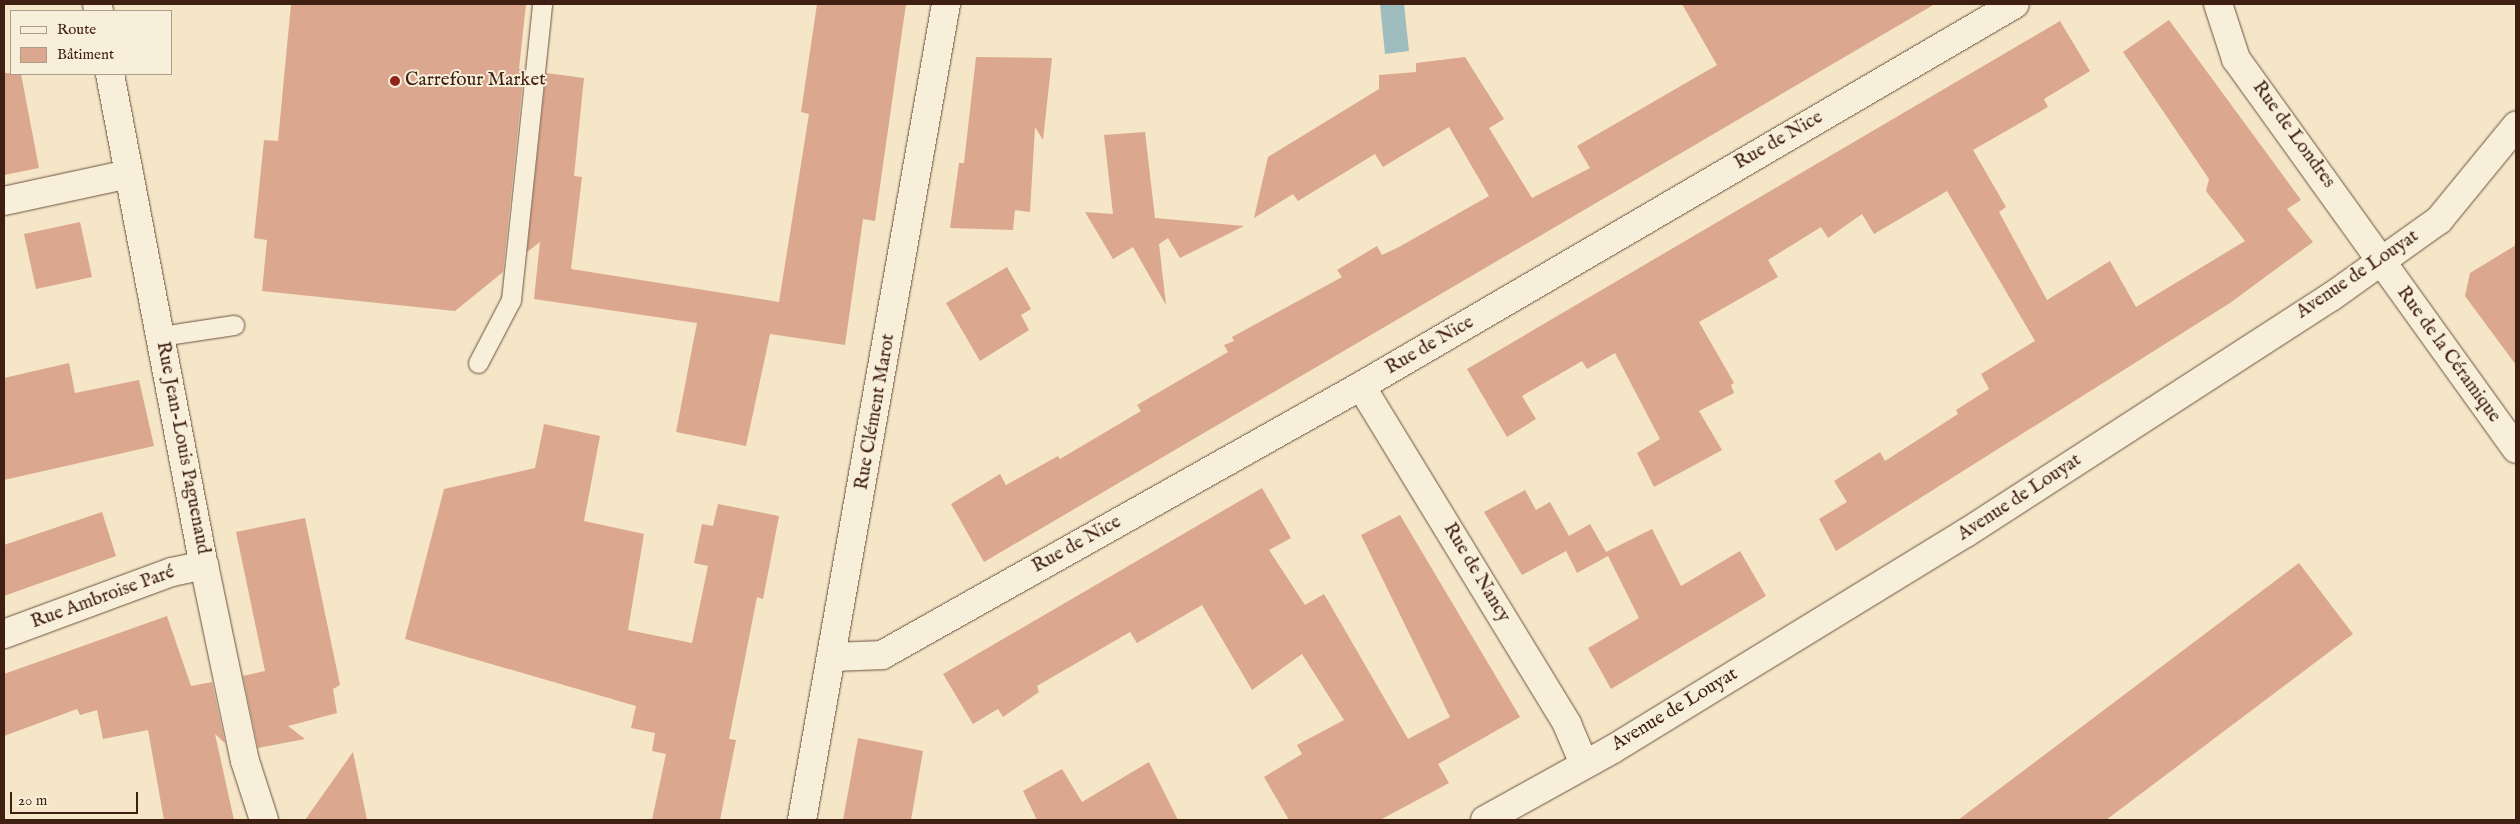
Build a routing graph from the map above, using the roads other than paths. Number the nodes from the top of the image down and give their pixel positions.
1 (542, 4) edge
2 (946, 4) edge
3 (2014, 4) edge
4 (2218, 4) edge
5 (110, 75) edge
6 (2516, 126) edge
7 (2506, 153) edge
8 (129, 174) junction
9 (4, 201) edge
10 (2381, 260) junction
11 (234, 325) dead end
12 (161, 336) junction
13 (478, 363) dead end
14 (1361, 386) junction
15 (2516, 449) edge
16 (204, 565) junction
17 (4, 634) edge
18 (834, 657) junction
19 (1584, 764) junction
20 (264, 820) edge
21 (802, 820) edge
22 (1485, 820) edge

1 - 13 lane
2 - 18 street, Rue Clément Marot
3 - 14 street, Rue de Nice
4 - 10 street, Rue de Londres
5 - 8 street, Rue Jean-Louis Paguenaud
6 - 7 street, Avenue de Louyat
7 - 10 street, Avenue de Louyat
8 - 9 street
8 - 12 street, Rue Jean-Louis Paguenaud
10 - 15 street, Rue de la Céramique
10 - 19 street, Avenue de Louyat
11 - 12 lane
12 - 16 street, Rue Jean-Louis Paguenaud
14 - 18 street, Rue de Nice
14 - 19 street, Rue de Nancy
16 - 17 street, Rue Ambroise Paré
16 - 20 street, Rue Jean-Louis Paguenaud
18 - 21 street, Rue Clément Marot
19 - 22 street, Avenue de Louyat

